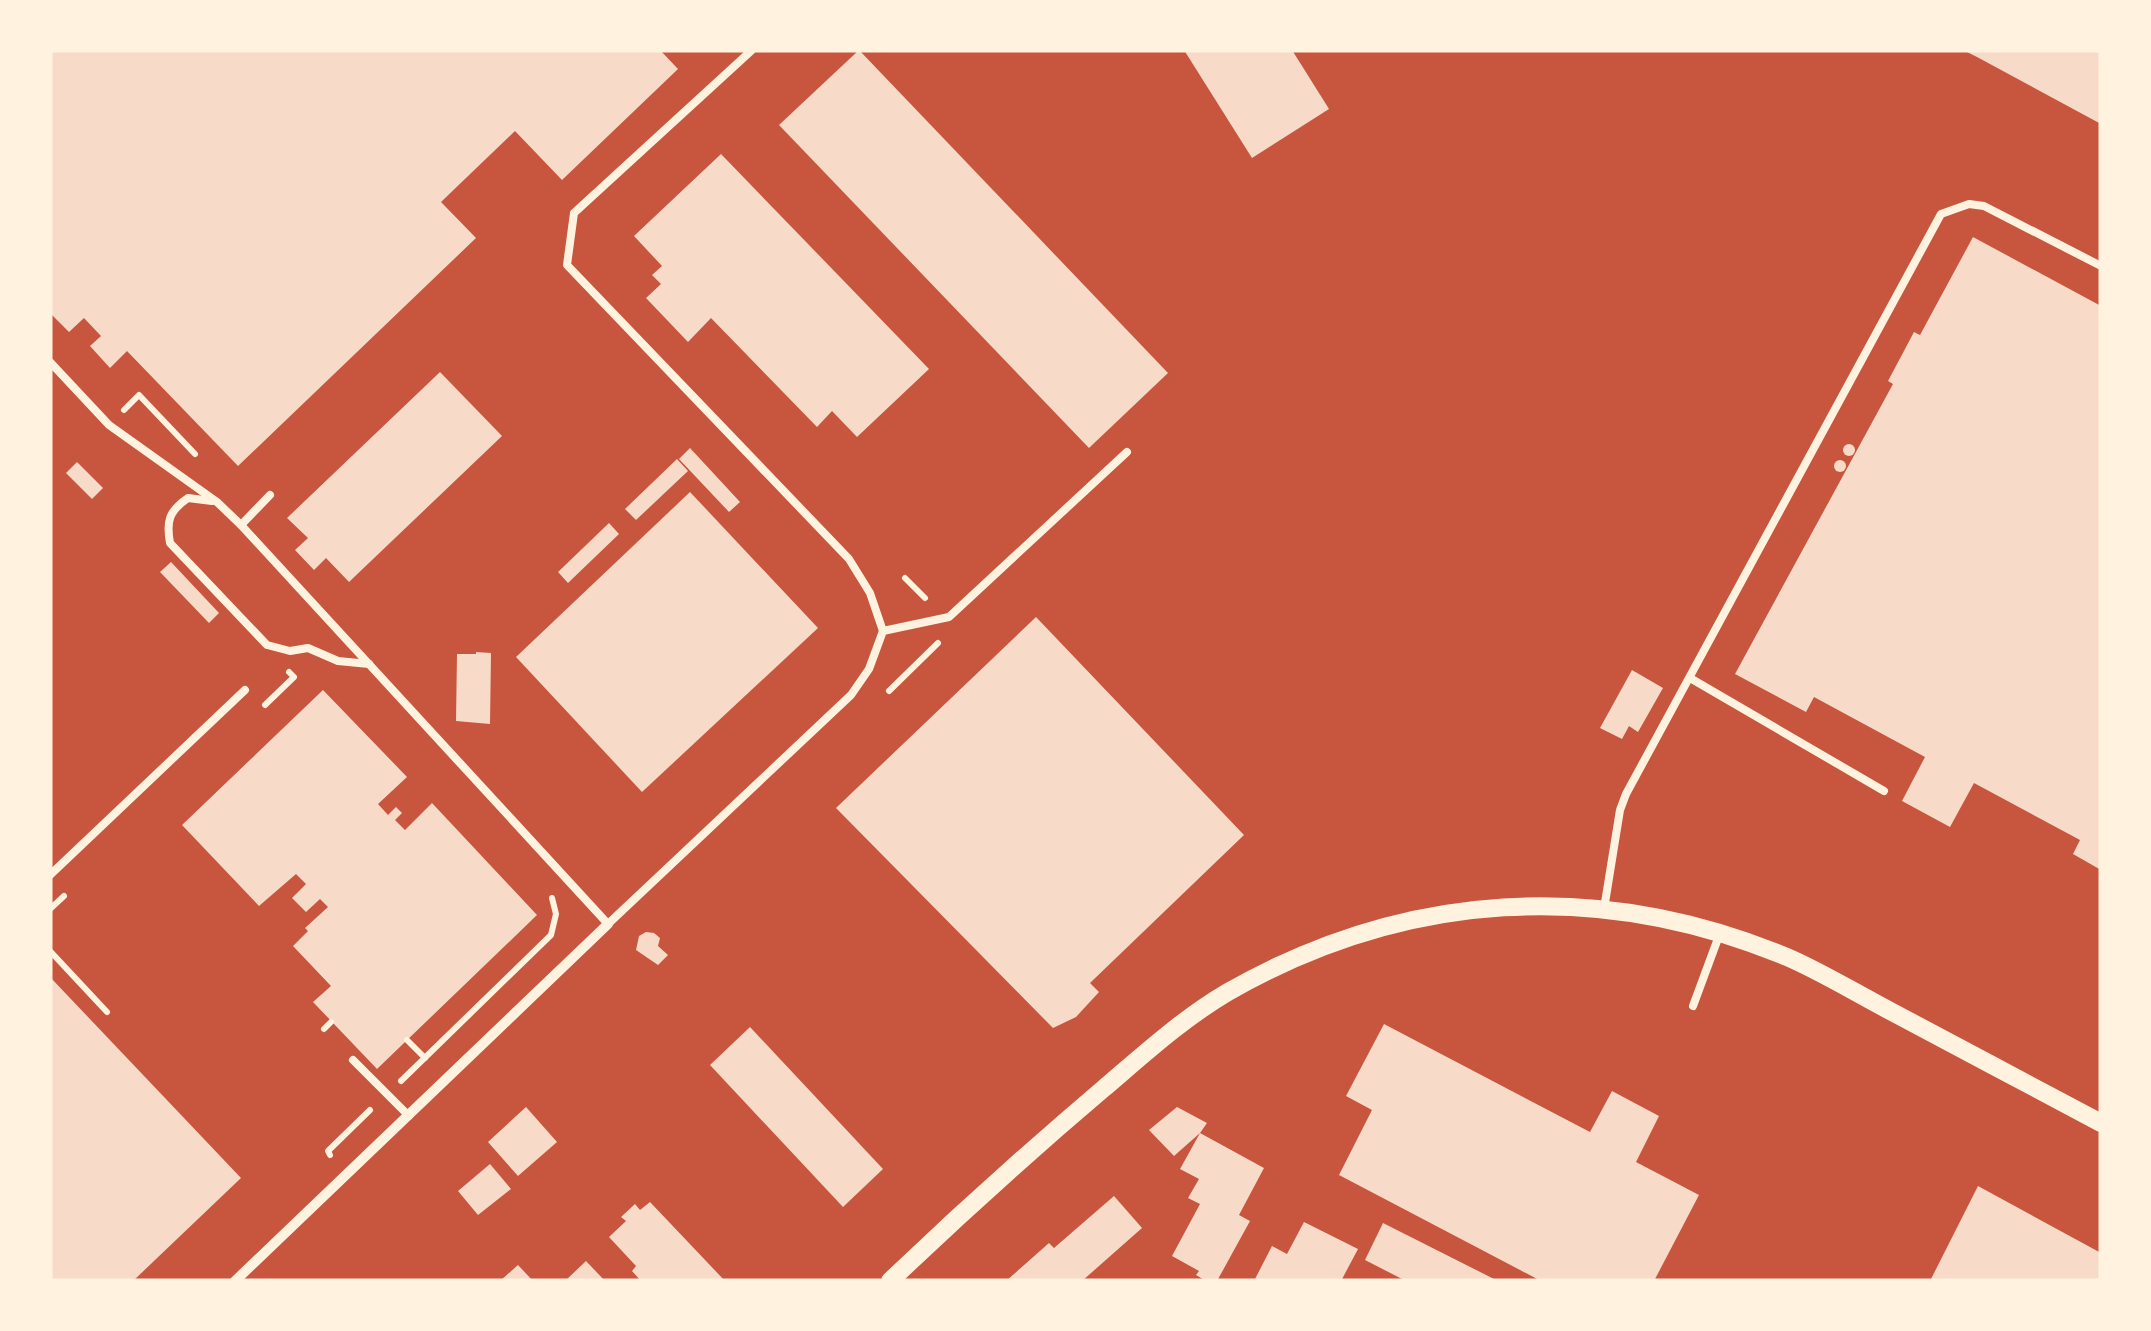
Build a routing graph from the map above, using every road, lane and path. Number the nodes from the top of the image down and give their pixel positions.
1 (752, 50) edge
2 (2101, 266) edge
3 (50, 362) edge
4 (1127, 452) dead end
5 (270, 495) dead end
6 (217, 502) junction
7 (241, 525) junction
8 (883, 631) junction
9 (370, 664) junction
10 (1690, 678) junction
11 (245, 690) dead end
12 (1884, 791) dead end
13 (50, 874) edge
14 (540, 884) dead end
15 (1604, 909) junction
16 (608, 924) junction
17 (1720, 933) junction
18 (50, 951) edge
19 (1693, 1006) dead end
20 (107, 1012) dead end
21 (332, 1022) dead end
22 (324, 1029) dead end
23 (407, 1040) dead end
24 (424, 1058) junction
25 (353, 1060) dead end
26 (387, 1094) junction
27 (409, 1116) junction
28 (2101, 1123) edge
29 (330, 1155) dead end
30 (235, 1281) edge
31 (890, 1281) edge

1 - 8 lane
2 - 10 lane
3 - 6 lane
4 - 8 lane
5 - 7 lane
6 - 7 lane
6 - 9 lane
7 - 9 lane
8 - 16 lane
9 - 16 lane
10 - 12 lane
10 - 15 lane
11 - 13 lane
14 - 24 path
15 - 17 street
15 - 31 street
16 - 27 street
17 - 19 lane
17 - 28 street
18 - 20 path
21 - 22 path
23 - 24 path
24 - 26 path
25 - 26 lane
26 - 27 lane
26 - 29 path
27 - 30 street

